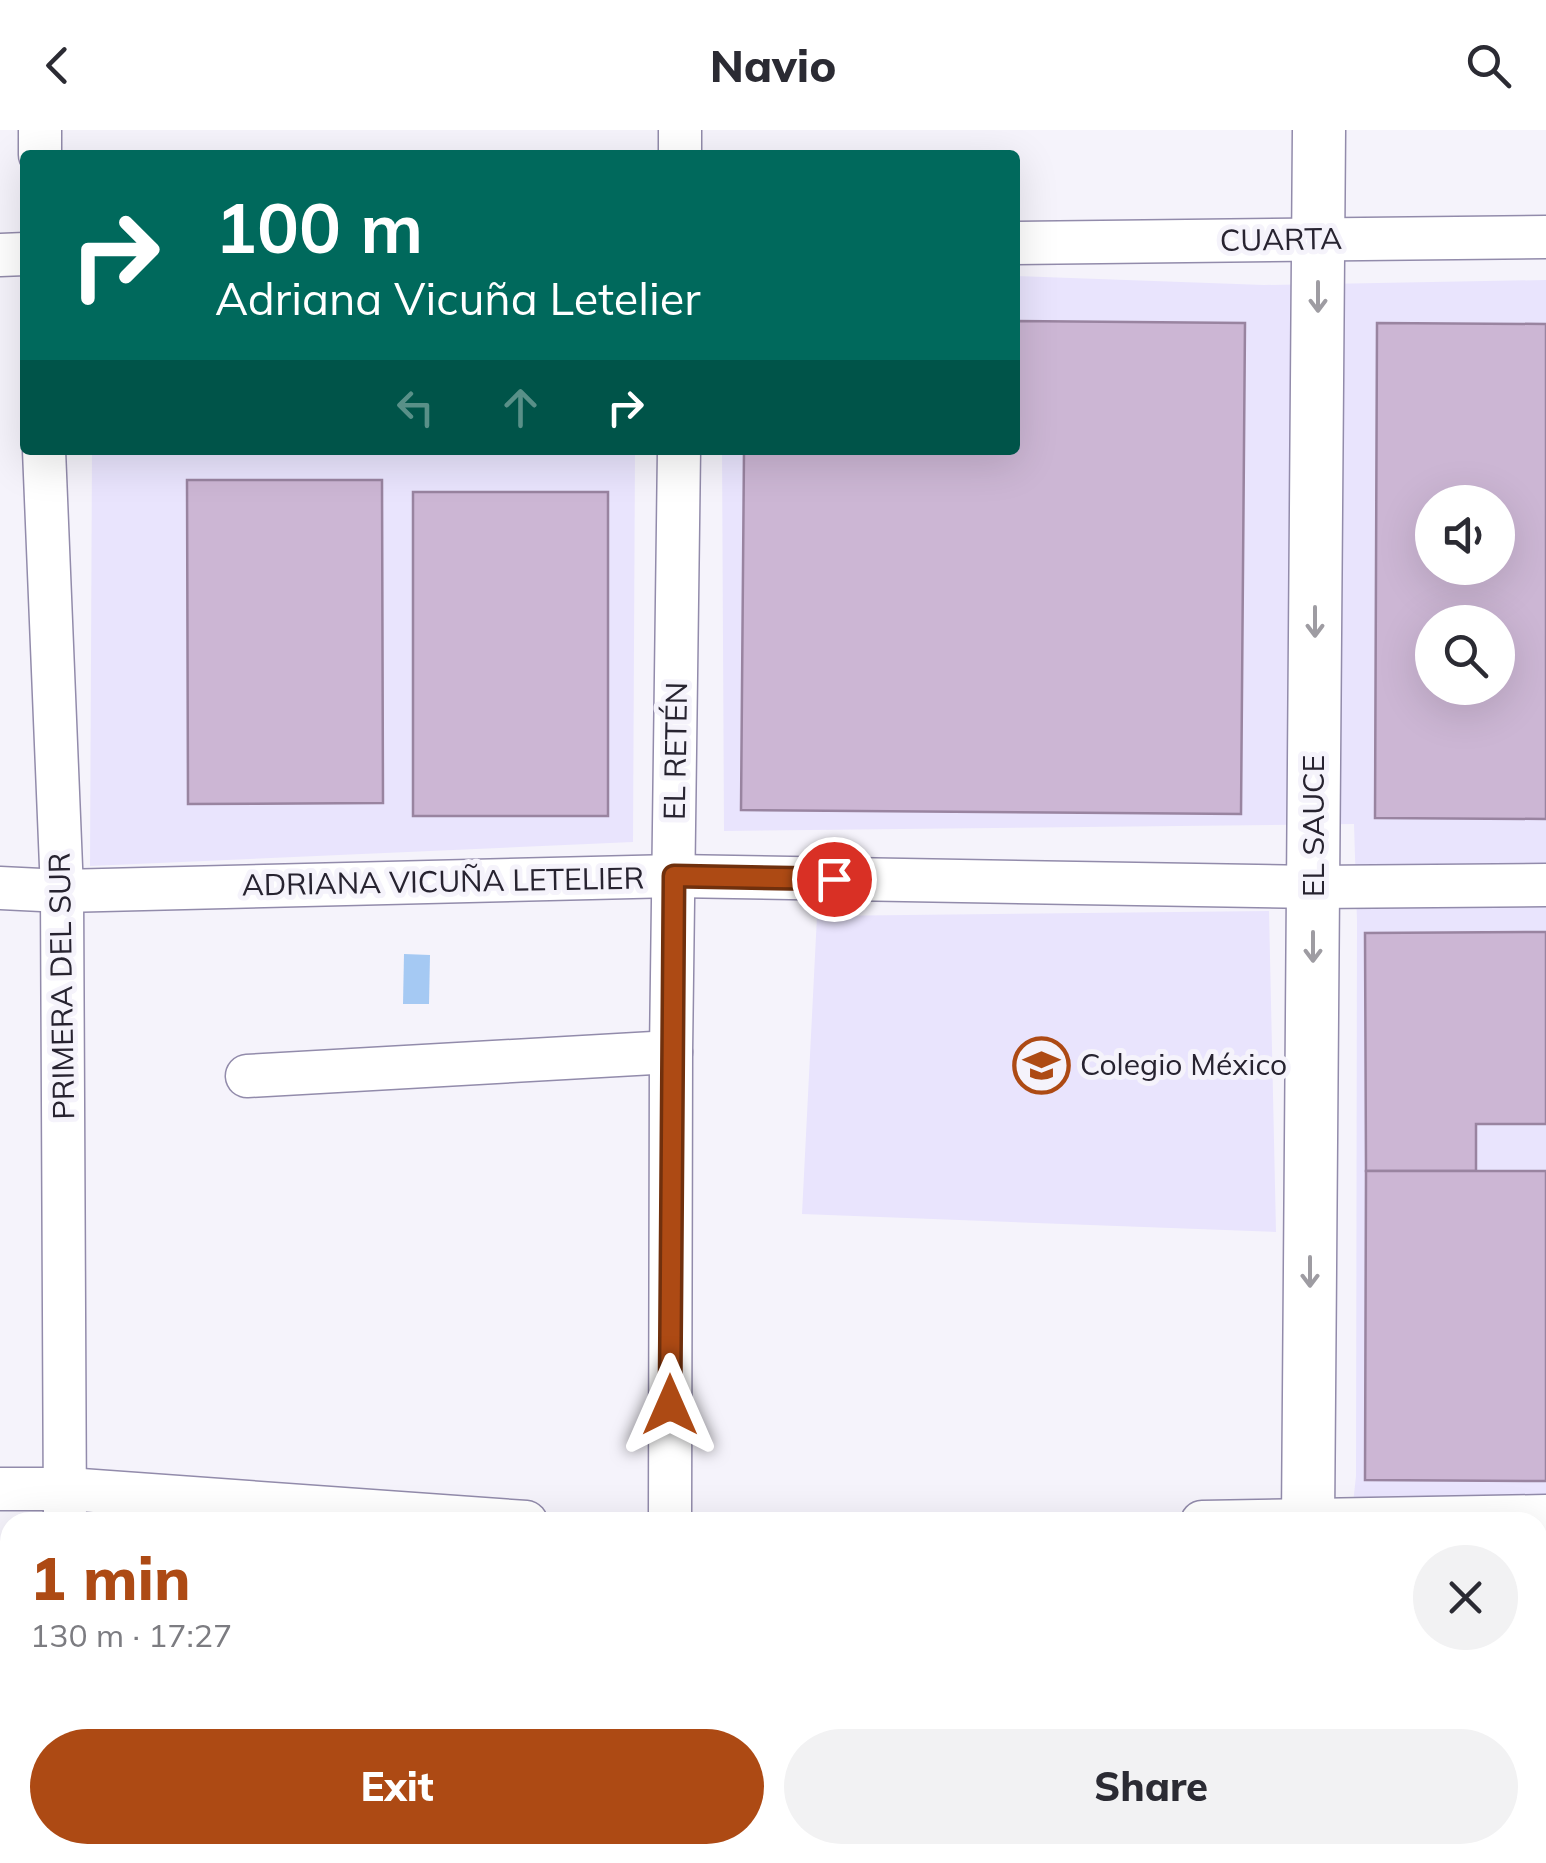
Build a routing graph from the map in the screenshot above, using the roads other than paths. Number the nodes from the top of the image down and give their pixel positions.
1 (1318, 130) edge
2 (1546, 237) edge
3 (1318, 240) junction
4 (1020, 243) edge
5 (44, 455) edge
6 (679, 455) edge
7 (674, 876) junction
8 (1546, 885) edge
9 (1314, 887) junction
10 (0, 888) edge
11 (62, 891) junction
12 (671, 1052) junction
13 (247, 1076) dead end
14 (0, 1489) edge
15 (66, 1506) edge
16 (238, 1512) edge
17 (670, 1512) edge
18 (1308, 1512) edge

1 - 3 street, EL SAUCE
2 - 3 street, CUARTA
3 - 4 street, CUARTA
3 -> 9 street, EL SAUCE
5 - 11 street, PRIMERA DEL SUR
6 - 7 street, EL RETÉN
7 - 9 street, ADRIANA VICUÑA LETELIER
7 - 11 street, ADRIANA VICUÑA LETELIER
7 - 12 street, EL RETÉN
8 - 9 street, ADRIANA VICUÑA LETELIER
9 -> 18 street, EL SAUCE
10 - 11 street, ADRIANA VICUÑA LETELIER
11 - 15 street, PRIMERA DEL SUR
12 - 13 street
12 - 17 street, EL RETÉN
14 - 15 street
15 - 16 street

